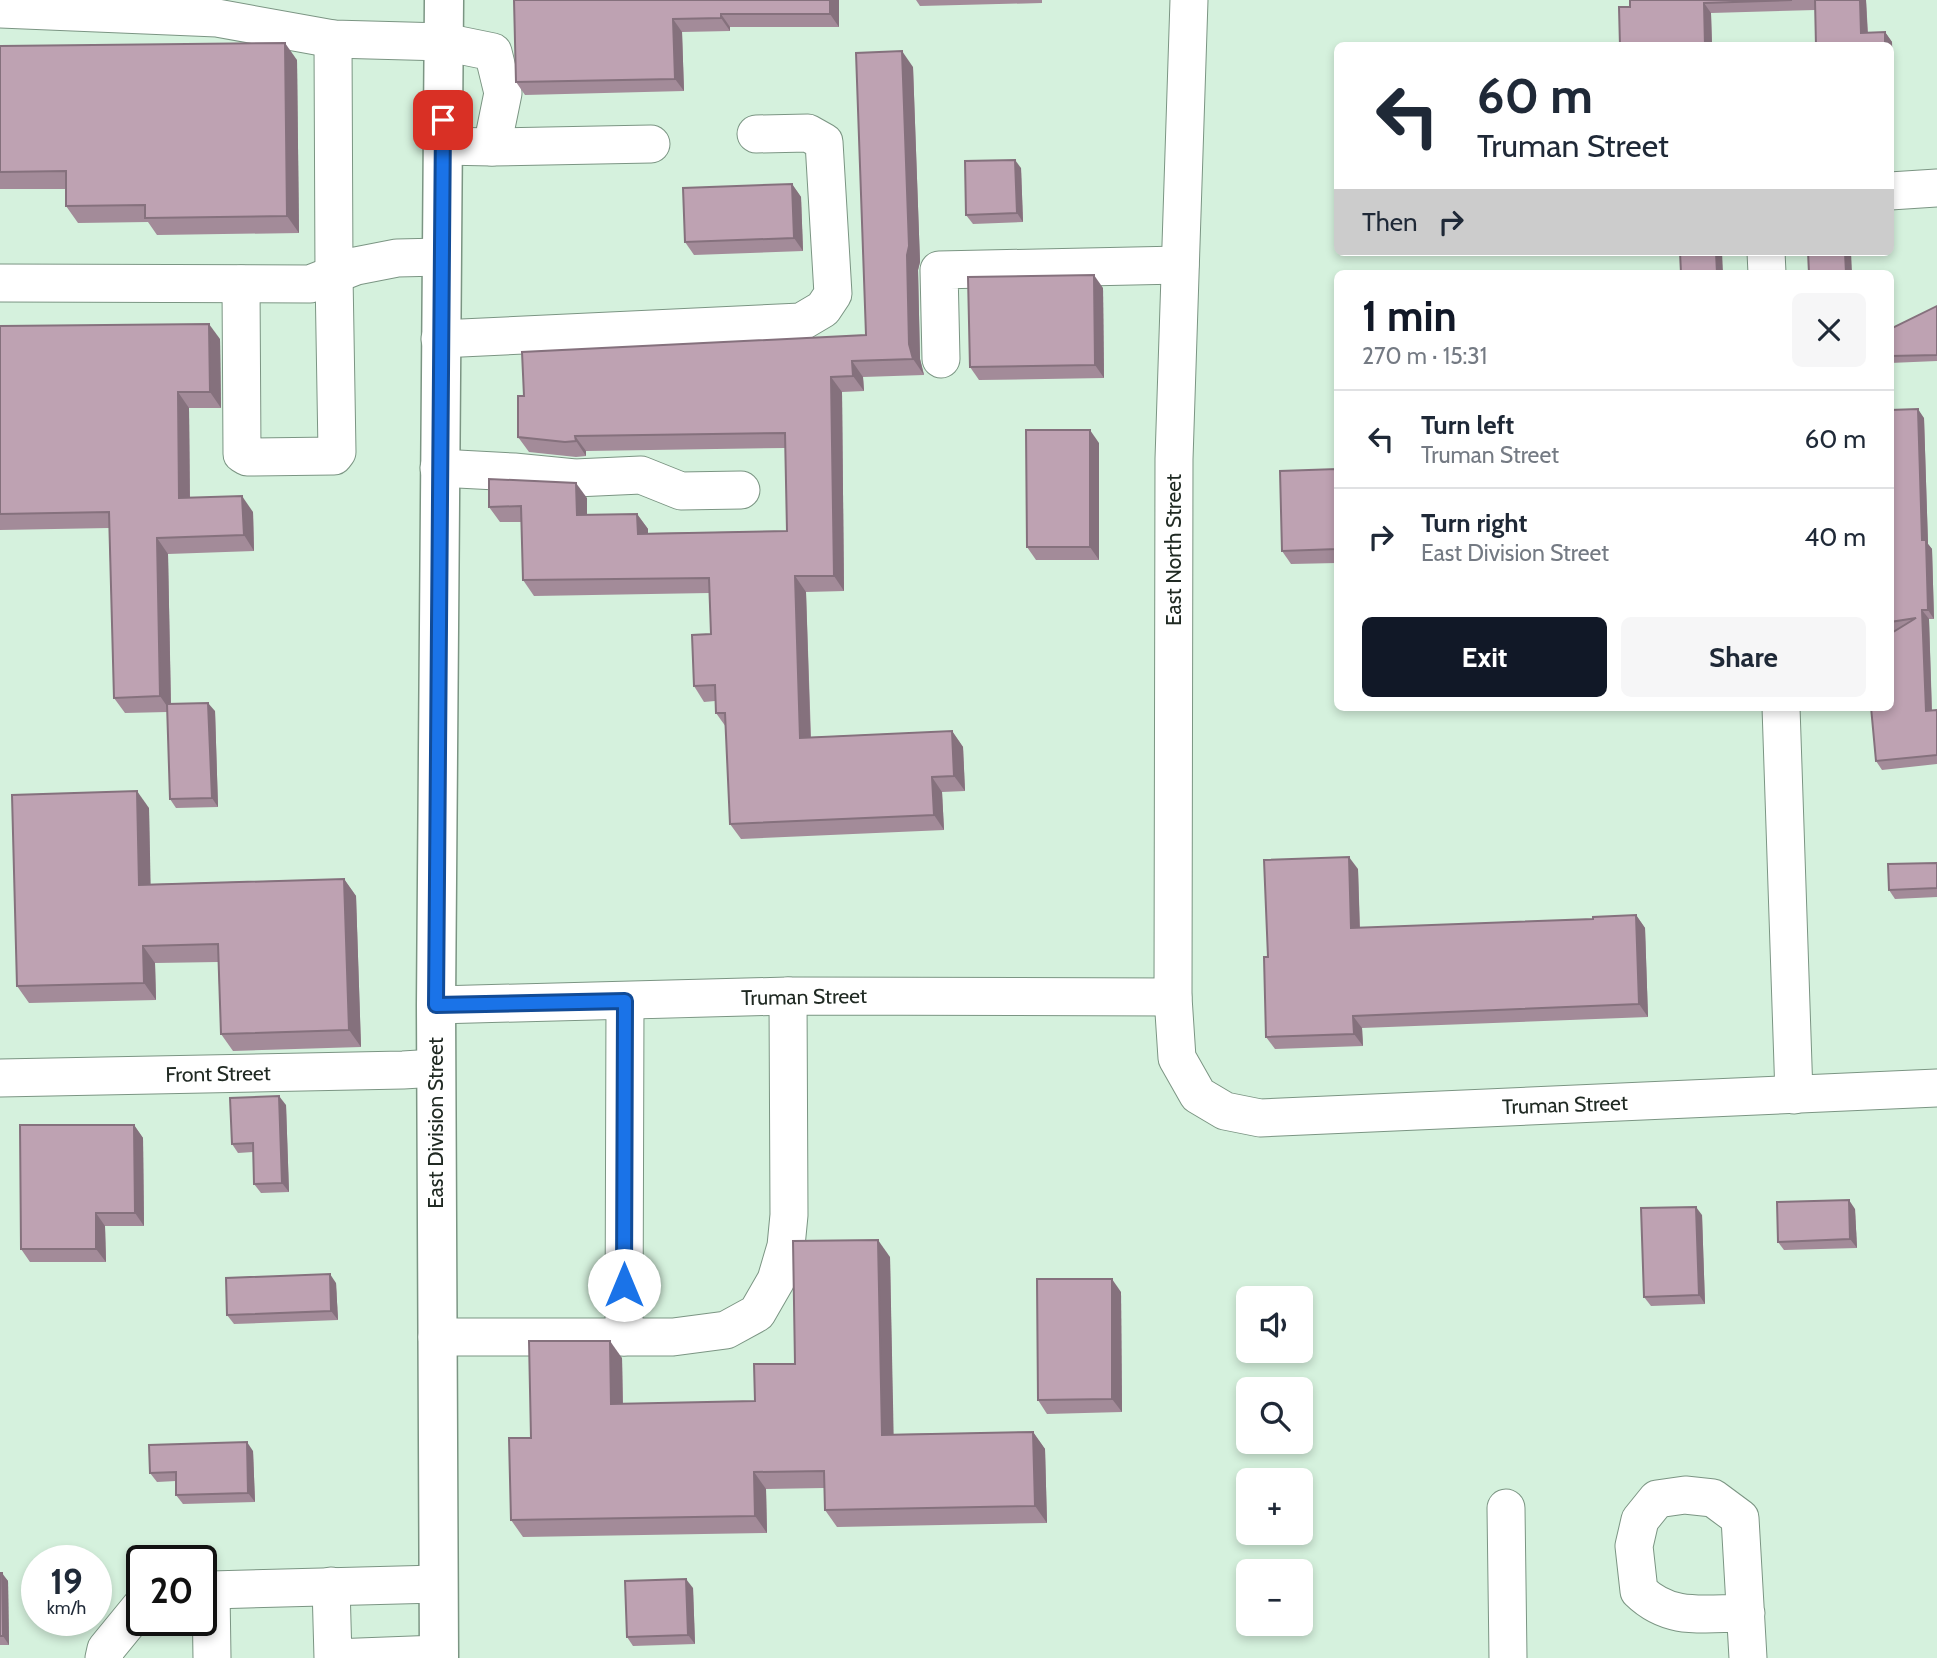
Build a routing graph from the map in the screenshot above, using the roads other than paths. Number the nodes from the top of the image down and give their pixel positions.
1 (444, 0) edge
2 (1189, 0) edge
3 (17, 6) edge
4 (217, 9) edge
5 (333, 39) junction
6 (443, 42) junction
7 (757, 134) dead end
8 (651, 144) dead end
9 (443, 146) junction
10 (492, 147) junction
11 (1937, 188) edge
12 (1894, 191) edge
13 (441, 257) junction
14 (1180, 265) junction
15 (334, 275) junction
16 (0, 283) edge
17 (241, 284) junction
18 (440, 339) junction
19 (941, 359) dead end
20 (439, 468) junction
21 (741, 490) dead end
22 (1781, 711) edge
23 (788, 996) junction
24 (1173, 997) junction
25 (625, 1001) junction
26 (436, 1005) junction
27 (436, 1068) junction
28 (0, 1078) edge
29 (1937, 1088) edge
30 (1198, 1095) joint
31 (1794, 1095) junction
32 (437, 1337) junction
33 (624, 1337) junction
34 (1506, 1508) dead end
35 (438, 1584) junction
36 (331, 1586) junction
37 (217, 1590) edge
38 (1746, 1613) dead end
39 (126, 1625) edge
40 (210, 1636) edge
41 (439, 1656) edge
42 (104, 1658) edge
43 (212, 1658) edge
44 (1508, 1658) edge
45 (1748, 1658) edge

1 - 6 main road, East Division Street
2 - 14 street, East North Street
3 - 4 street
4 - 5 street
5 - 6 street
5 - 15 street
6 - 9 main road, East Division Street
6 - 10 street
7 - 18 street
8 - 10 street
9 - 10 street
9 - 13 main road, East Division Street
11 - 12 street
13 - 15 street
13 - 18 main road, East Division Street
14 - 19 street
14 - 24 street, East North Street
15 - 17 street
15 - 17 street
16 - 17 street
18 - 20 main road, East Division Street
20 - 21 street
20 - 26 main road, East Division Street
22 - 31 street
23 - 24 street, Truman Street
23 - 25 street, Truman Street
23 - 33 street
24 - 30 street, East North Street
25 - 26 street, Truman Street
25 - 33 street
26 - 27 main road, East Division Street
27 - 28 street, Front Street
27 - 32 main road, East Division Street
29 - 31 street, Truman Street
30 - 31 street, Truman Street
32 - 33 street
32 - 35 main road, East Division Street
34 - 44 street
35 - 36 street
35 - 41 main road, East Division Street
36 - 37 street
36 - 41 street
38 - 45 street
39 - 42 street
40 - 43 street

